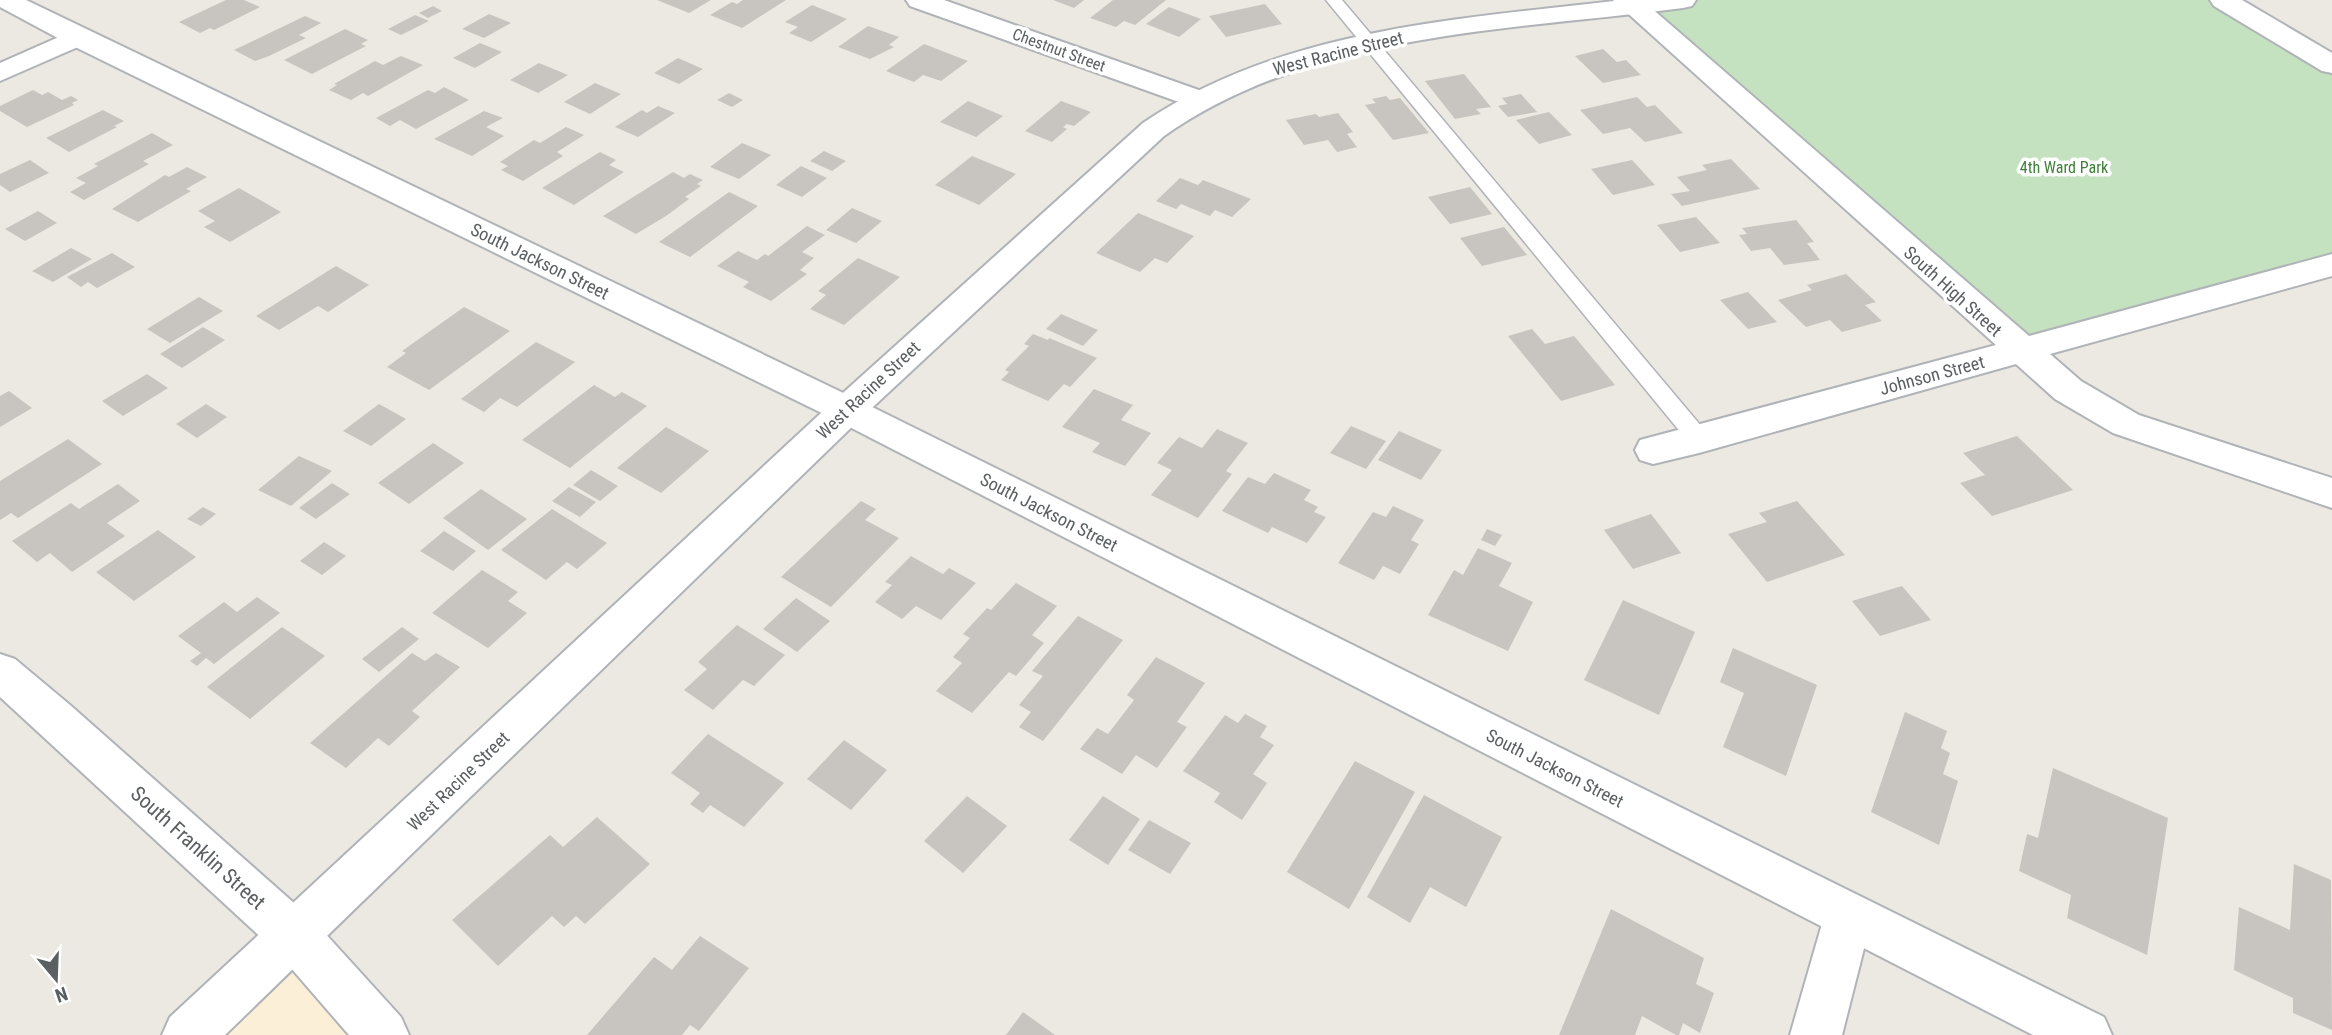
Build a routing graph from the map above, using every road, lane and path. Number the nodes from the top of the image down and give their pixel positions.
1 (6, 0) edge
2 (919, 0) edge
3 (1334, 0) edge
4 (1683, 0) edge
5 (2223, 0) edge
6 (1630, 4) edge
7 (77, 37) junction
8 (1371, 43) junction
9 (2332, 65) edge
10 (0, 73) edge
11 (1200, 100) junction
12 (2332, 265) edge
13 (2021, 351) junction
14 (847, 410) junction
15 (1699, 439) junction
16 (1653, 450) dead end
17 (2332, 493) edge
18 (0, 673) edge
19 (1847, 917) junction
20 (295, 936) junction
21 (188, 1035) edge
22 (383, 1035) edge
23 (1816, 1035) edge
24 (2086, 1035) edge

1 - 7 street, South Jackson Street
2 - 11 street, Chestnut Street
3 - 8 lane
4 - 6 street, West Racine Street
5 - 9 street
6 - 8 street, West Racine Street
6 - 13 street, South High Street
7 - 10 street
7 - 14 street, South Jackson Street
8 - 11 street, West Racine Street
8 - 15 lane
11 - 14 street, West Racine Street
12 - 13 street, Johnson Street
13 - 15 street, Johnson Street
13 - 17 street, South High Street
14 - 19 street, South Jackson Street
14 - 20 street, West Racine Street
15 - 16 street, Johnson Street
18 - 20 street, South Franklin Street
19 - 23 street
19 - 24 street, South Jackson Street
20 - 21 street, West Racine Street
20 - 22 street, South Franklin Street

